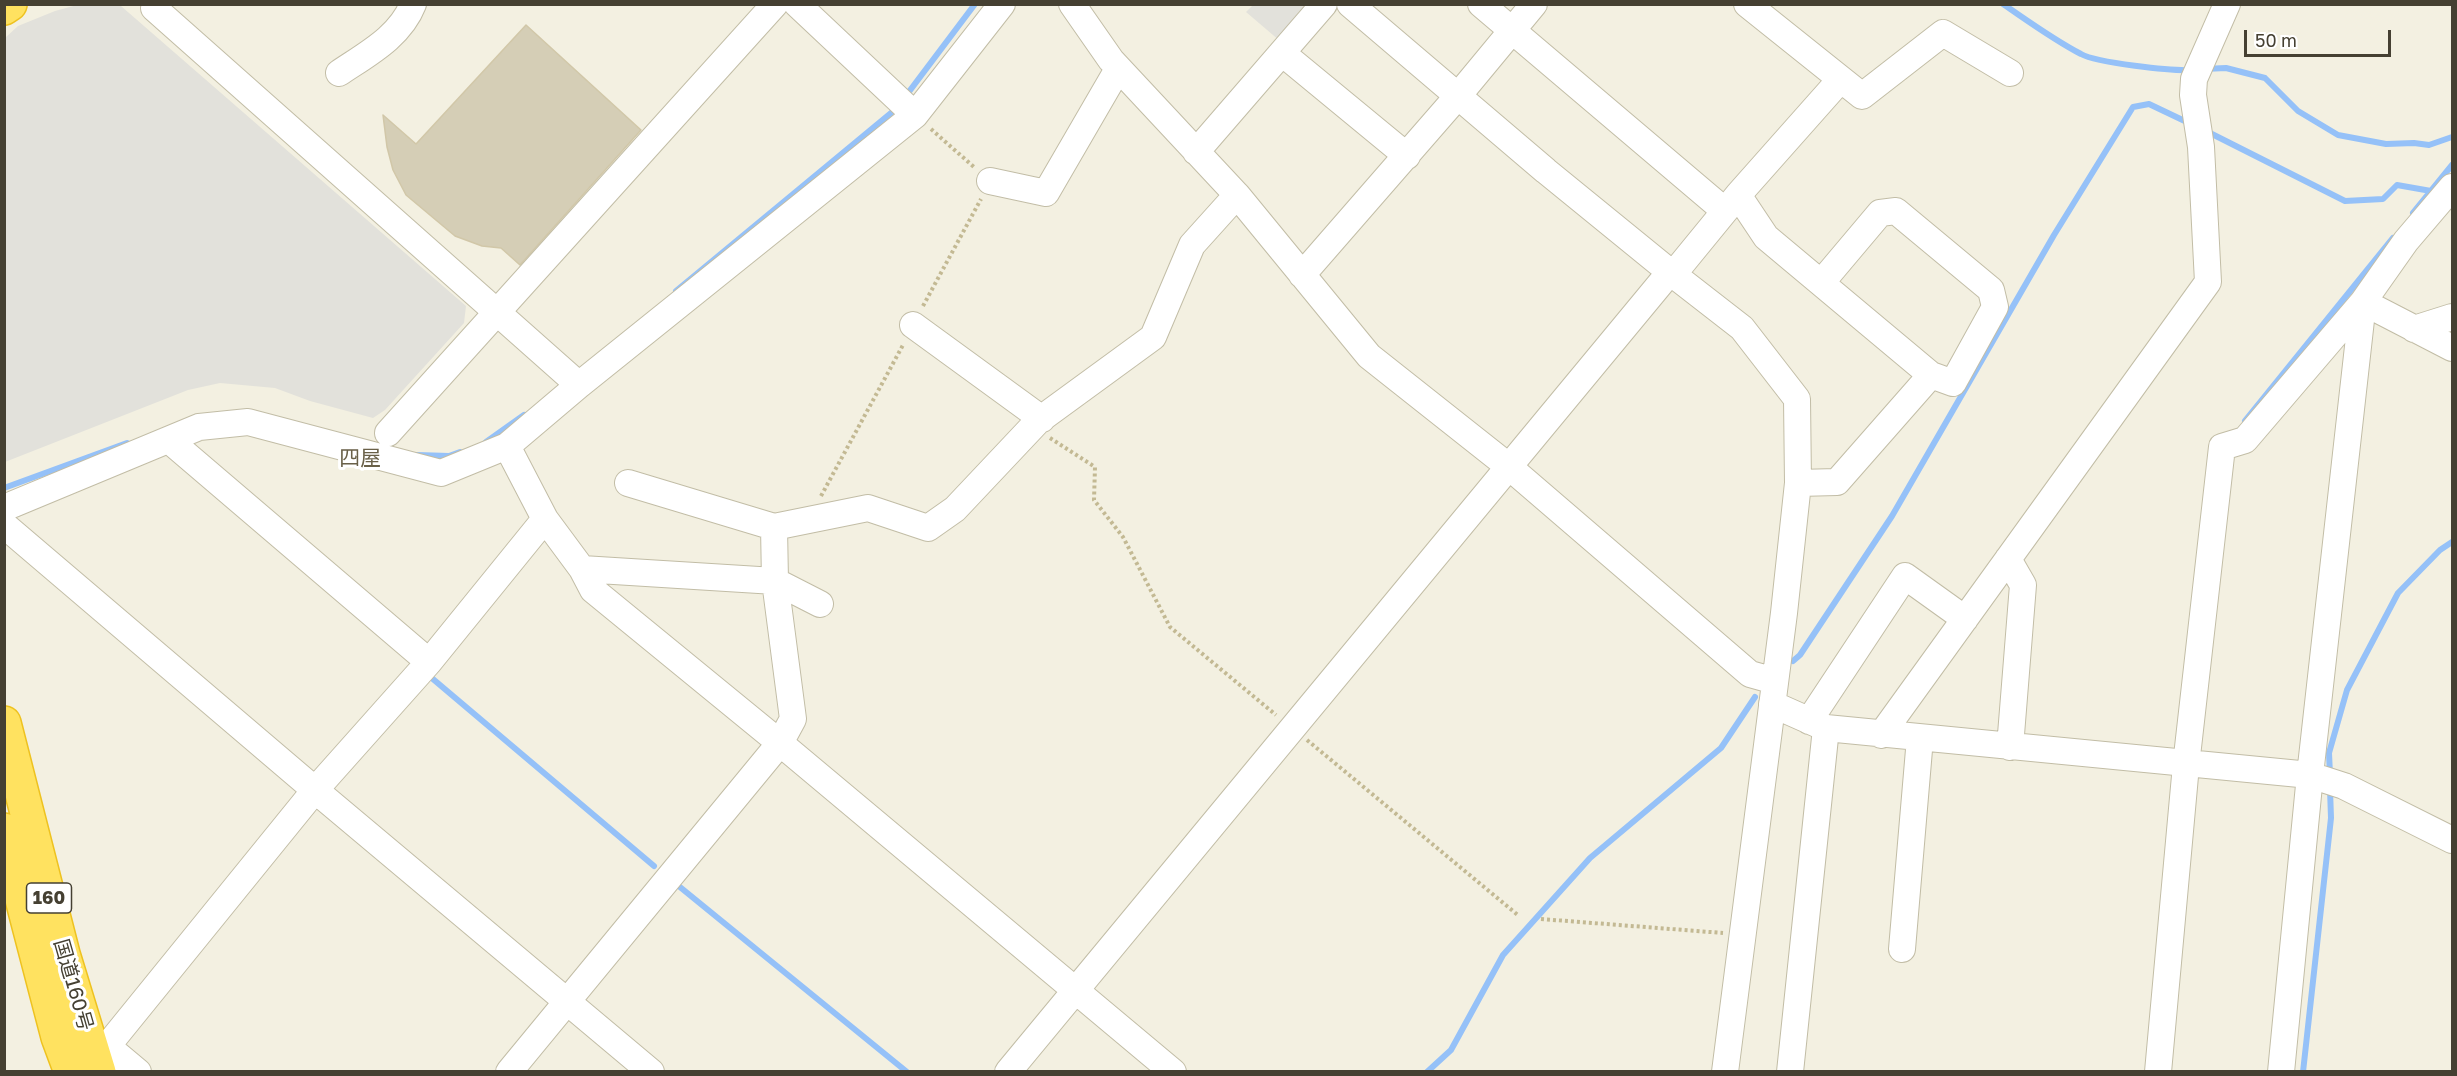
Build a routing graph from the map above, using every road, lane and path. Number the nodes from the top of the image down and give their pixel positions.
1 (10, 4) edge
2 (413, 4) edge
3 (775, 4) edge
4 (797, 4) edge
5 (1002, 4) edge
6 (1072, 4) edge
7 (1324, 4) edge
8 (1350, 4) edge
9 (1481, 4) edge
10 (1534, 4) edge
11 (1747, 4) edge
12 (2227, 4) edge
13 (4, 8) edge
14 (154, 8) dead end
15 (1512, 30) junction
16 (1282, 53) junction
17 (1118, 69) junction
18 (339, 73) dead end
19 (2010, 73) dead end
20 (1840, 80) junction
21 (1457, 97) junction
22 (915, 115) junction
23 (1196, 152) junction
24 (1407, 156) junction
25 (990, 181) dead end
26 (2452, 187) edge
27 (1237, 195) junction
28 (1732, 203) junction
29 (1670, 272) junction
30 (1302, 275) junction
31 (1821, 283) junction
32 (2363, 302) junction
33 (497, 312) junction
34 (2452, 317) edge
35 (913, 325) dead end
36 (2414, 328) junction
37 (2452, 348) edge
38 (1931, 375) junction
39 (573, 379) junction
40 (1038, 423) junction
41 (388, 433) dead end
42 (169, 440) junction
43 (507, 446) junction
44 (1508, 466) junction
45 (628, 483) dead end
46 (1798, 483) junction
47 (4, 508) edge
48 (546, 519) junction
49 (4, 525) edge
50 (774, 527) junction
51 (2008, 559) junction
52 (582, 569) junction
53 (775, 581) junction
54 (820, 604) dead end
55 (1965, 619) junction
56 (429, 662) junction
57 (1773, 692) junction
58 (4, 723) edge
59 (1817, 725) junction
60 (1292, 728) junction
61 (1881, 735) junction
62 (1920, 738) junction
63 (780, 743) junction
64 (2010, 747) junction
65 (2195, 765) junction
66 (2325, 780) junction
67 (315, 790) junction
68 (4, 830) edge
69 (2452, 840) edge
70 (1519, 916) dead end
71 (1541, 919) dead end
72 (1742, 934) junction
73 (1902, 949) dead end
74 (1075, 991) junction
75 (567, 1003) junction
76 (93, 1062) edge
77 (138, 1071) edge
78 (509, 1071) edge
79 (651, 1071) edge
80 (1008, 1071) edge
81 (1173, 1071) edge
82 (1725, 1071) edge
83 (1791, 1071) edge
84 (2158, 1071) edge
85 (2281, 1071) edge

1 - 13 highway
2 - 18 street
3 - 33 street
4 - 22 street
5 - 22 street
6 - 17 street
7 - 16 street
8 - 21 street
9 - 15 street
10 - 15 street
11 - 20 street
12 - 51 street
14 - 33 street
15 - 21 street
15 - 28 street
16 - 23 street
16 - 24 street
17 - 23 street
17 - 25 street
19 - 20 street
20 - 28 street
21 - 24 street
21 - 29 street
22 - 39 street
23 - 27 street
24 - 30 street
26 - 32 street
27 - 30 street
27 - 40 street
28 - 29 street
28 - 31 street
29 - 44 street
29 - 46 street
30 - 44 street
31 - 38 street
31 - 38 street
32 - 36 street
32 - 65 street
32 - 66 street
33 - 39 street
33 - 41 street
34 - 36 street
35 - 40 street
36 - 37 street
38 - 46 street
39 - 43 street
40 - 50 street
40 - 60 path
42 - 43 street
42 - 47 street
42 - 56 street
43 - 48 street
44 - 57 street
44 - 60 street
45 - 50 street
46 - 57 street
48 - 52 street
48 - 56 street
49 - 67 street
50 - 53 street
51 - 55 street
51 - 64 street
52 - 53 street
52 - 63 street
53 - 54 street
53 - 63 street
55 - 59 street
55 - 61 street
56 - 67 street
57 - 59 street
57 - 72 street
58 - 76 highway, 国道160号 / 160
59 - 61 street
59 - 83 street
60 - 70 path
60 - 74 street
61 - 62 street
62 - 64 street
62 - 73 street
63 - 74 street
63 - 75 street
64 - 65 street
65 - 66 street
65 - 84 street
66 - 69 street
66 - 85 street
67 - 75 street
67 - 76 street
68 - 76 highway, 国道160号 / 160
71 - 72 path
72 - 82 street
74 - 80 street
74 - 81 street
75 - 78 street
75 - 79 street
76 - 77 street

